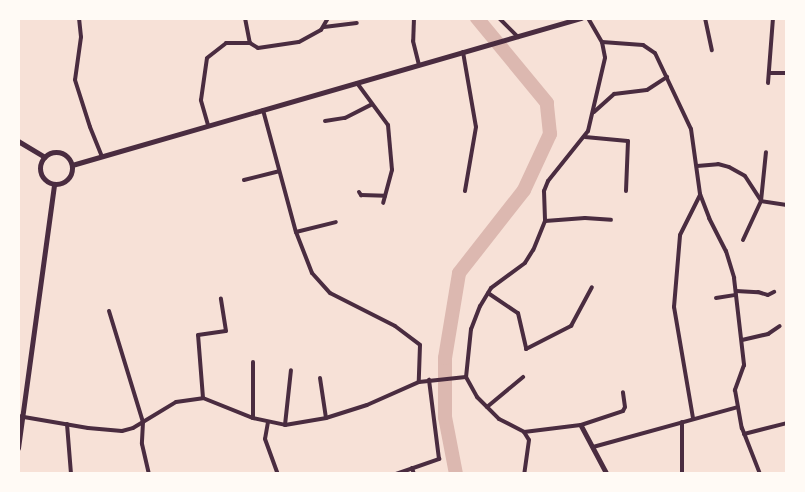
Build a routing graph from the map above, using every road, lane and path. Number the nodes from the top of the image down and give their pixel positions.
1 (79, 18) edge
2 (245, 18) edge
3 (328, 18) edge
4 (414, 18) edge
5 (500, 18) edge
6 (581, 18) edge
7 (588, 18) edge
8 (705, 18) edge
9 (773, 18) edge
10 (572, 20) edge
11 (357, 23) dead end
12 (323, 27) junction
13 (518, 38) junction
14 (602, 42) junction
15 (250, 43) junction
16 (712, 50) dead end
17 (463, 52) junction
18 (419, 65) junction
19 (769, 73) junction
20 (787, 73) edge
21 (667, 78) junction
22 (357, 82) junction
23 (768, 83) dead end
24 (372, 104) junction
25 (263, 110) junction
26 (593, 113) junction
27 (325, 121) dead end
28 (208, 125) junction
29 (585, 136) junction
30 (18, 141) edge
31 (766, 152) dead end
32 (102, 156) junction
33 (45, 157) junction
34 (72, 165) junction
35 (697, 166) junction
36 (279, 171) junction
37 (244, 180) dead end
38 (54, 184) junction
39 (626, 190) dead end
40 (465, 191) dead end
41 (359, 192) dead end
42 (700, 194) junction
43 (385, 196) junction
44 (761, 201) junction
45 (383, 203) dead end
46 (787, 205) edge
47 (611, 220) dead end
48 (545, 221) junction
49 (336, 222) dead end
50 (296, 232) junction
51 (743, 240) dead end
52 (592, 287) dead end
53 (774, 292) dead end
54 (488, 293) junction
55 (736, 293) junction
56 (221, 298) dead end
57 (716, 298) dead end
58 (109, 311) dead end
59 (780, 326) dead end
60 (742, 340) junction
61 (253, 362) dead end
62 (291, 370) dead end
63 (466, 376) junction
64 (320, 378) dead end
65 (523, 378) dead end
66 (429, 380) junction
67 (419, 382) junction
68 (623, 392) dead end
69 (203, 398) junction
70 (487, 407) junction
71 (738, 407) junction
72 (20, 416) edge
73 (253, 418) junction
74 (326, 418) junction
75 (693, 418) junction
76 (143, 422) junction
77 (268, 422) junction
78 (682, 422) junction
79 (787, 423) edge
80 (67, 424) junction
81 (285, 425) junction
82 (581, 425) junction
83 (524, 432) junction
84 (744, 434) junction
85 (593, 447) junction
86 (18, 448) edge
87 (412, 468) junction
88 (71, 474) edge
89 (149, 474) edge
90 (278, 474) edge
91 (396, 474) edge
92 (414, 474) edge
93 (524, 474) edge
94 (608, 474) edge
95 (682, 474) edge
96 (760, 474) edge

1 - 32 street
2 - 15 street
3 - 12 street
4 - 18 street
5 - 13 street
6 - 10 main road
7 - 14 street
8 - 16 street
9 - 19 street
10 - 13 main road
11 - 12 street
12 - 15 street
13 - 17 main road
14 - 21 street
14 - 26 street
15 - 28 street
17 - 18 main road
17 - 40 street
18 - 22 main road
19 - 20 street
19 - 23 street
21 - 26 street
21 - 35 street
22 - 24 street
22 - 25 main road
24 - 27 street
24 - 43 street
25 - 28 main road
25 - 36 street
26 - 29 street
28 - 32 main road
29 - 39 street
29 - 48 street
30 - 33 main road
31 - 44 street
32 - 34 main road
33 - 34 main road
33 - 38 main road
34 - 38 main road
35 - 42 street
35 - 44 street
36 - 37 street
36 - 50 street
38 - 72 main road
41 - 43 street
42 - 55 street
42 - 75 street
43 - 45 street
44 - 46 street
44 - 51 street
47 - 48 street
48 - 54 street
49 - 50 street
50 - 67 street
52 - 54 street
53 - 55 street
54 - 63 street
55 - 57 street
55 - 60 street
56 - 69 street
58 - 76 street
59 - 60 street
60 - 71 street
61 - 73 street
62 - 81 street
63 - 66 street
63 - 70 street
64 - 74 street
65 - 70 street
66 - 67 street
66 - 87 street
67 - 74 street
68 - 82 street
69 - 73 street
69 - 76 street
70 - 83 street
71 - 75 street
71 - 84 street
72 - 80 street
72 - 86 main road
73 - 77 street
74 - 81 street
75 - 78 street
76 - 80 street
76 - 89 street
77 - 81 street
77 - 90 street
78 - 85 street
78 - 95 street
79 - 84 street
80 - 88 street
82 - 83 street
82 - 85 street
83 - 93 street
84 - 96 street
85 - 94 street
87 - 91 street
87 - 92 street

